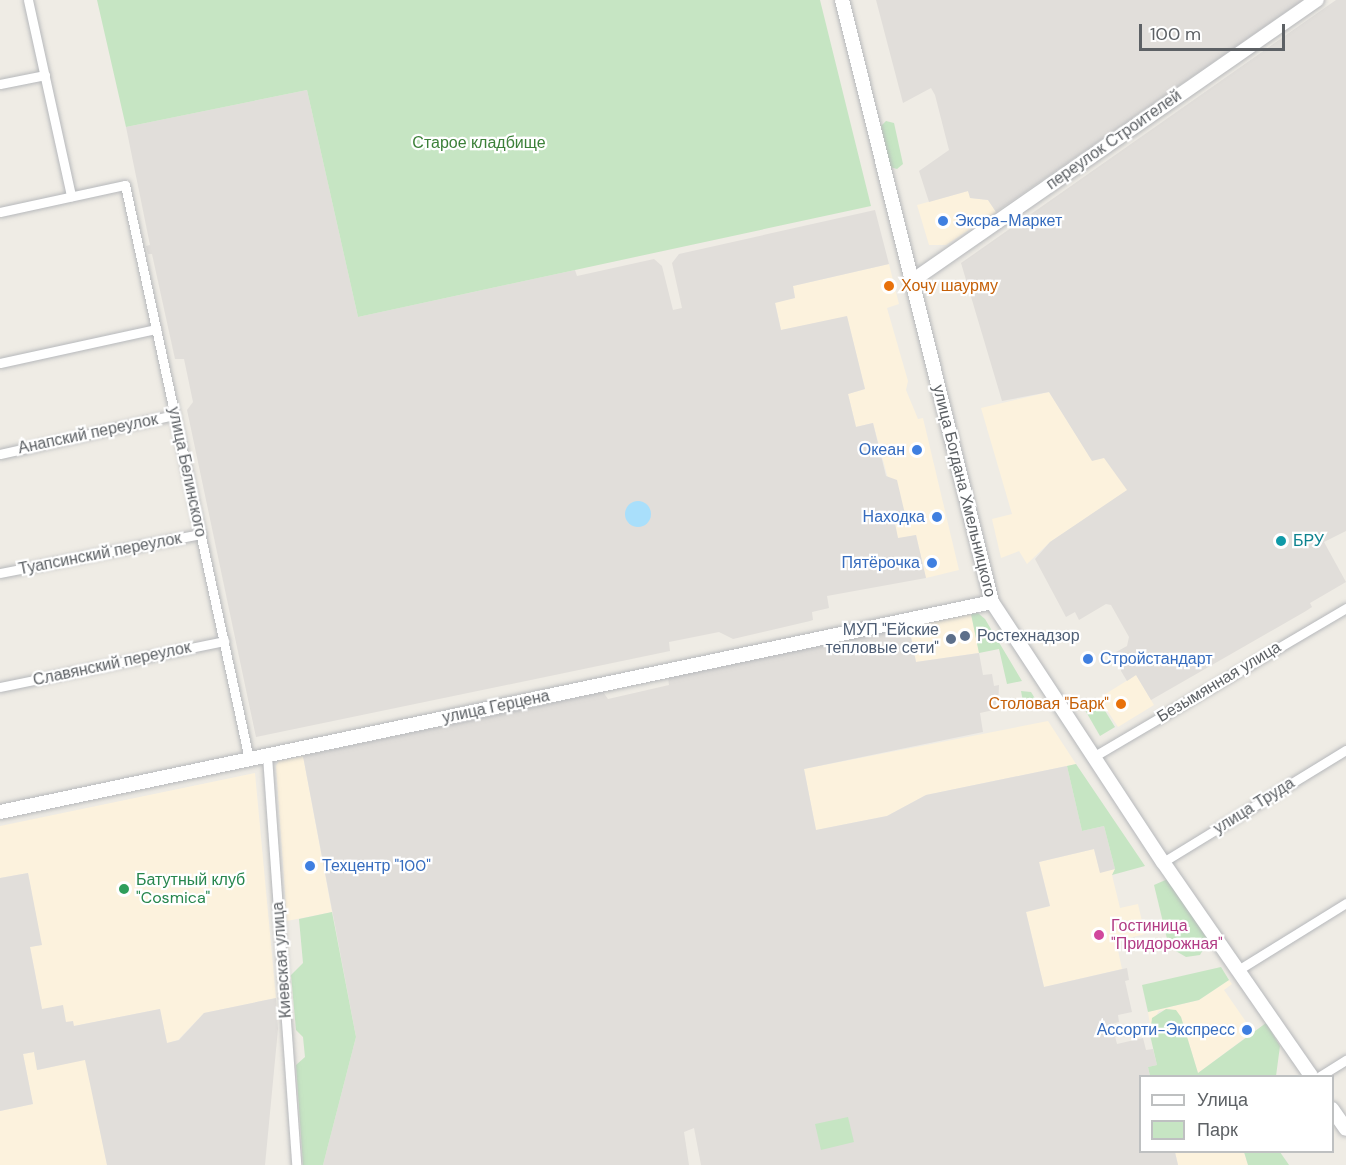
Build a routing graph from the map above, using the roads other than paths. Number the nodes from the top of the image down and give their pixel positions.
1 (28, 0) edge
2 (842, 0) edge
3 (1317, 0) edge
4 (45, 75) junction
5 (0, 84) edge
6 (71, 196) junction
7 (0, 212) edge
8 (912, 281) junction
9 (156, 329) junction
10 (0, 363) edge
11 (175, 415) junction
12 (0, 454) edge
13 (201, 534) junction
14 (0, 573) edge
15 (992, 602) junction
16 (1346, 608) edge
17 (224, 641) junction
18 (0, 687) edge
19 (1346, 750) edge
20 (267, 756) junction
21 (1093, 758) junction
22 (249, 759) junction
23 (0, 812) edge
24 (1163, 862) junction
25 (1346, 903) edge
26 (1238, 970) junction
27 (1346, 1060) edge
28 (1310, 1075) edge
29 (1323, 1075) edge
30 (1334, 1111) edge
31 (1345, 1127) edge
32 (1346, 1140) edge
33 (296, 1165) edge

1 - 4 street
2 - 8 street, улица Богдана Хмельницкого
3 - 8 street, переулок Строителей
4 - 5 street
4 - 6 street
6 - 7 street
6 - 9 street, улица Белинского
8 - 15 street, улица Богдана Хмельницкого
9 - 10 street
9 - 11 street, улица Белинского
11 - 12 street, Анапский переулок
11 - 13 street, улица Белинского
13 - 14 street, Туапсинский переулок
13 - 17 street, улица Белинского
15 - 20 street, улица Герцена
15 - 21 street, улица Богдана Хмельницкого
16 - 21 street, Безымянная улица
17 - 18 street, Славянский переулок
17 - 22 street, улица Белинского
19 - 24 street, улица Труда
20 - 22 street, улица Герцена
20 - 33 street, Киевская улица
21 - 24 street, улица Богдана Хмельницкого
22 - 23 street, улица Герцена
24 - 26 street, улица Богдана Хмельницкого
25 - 26 street
26 - 28 street, улица Богдана Хмельницкого
27 - 29 street
30 - 31 street
31 - 32 street

